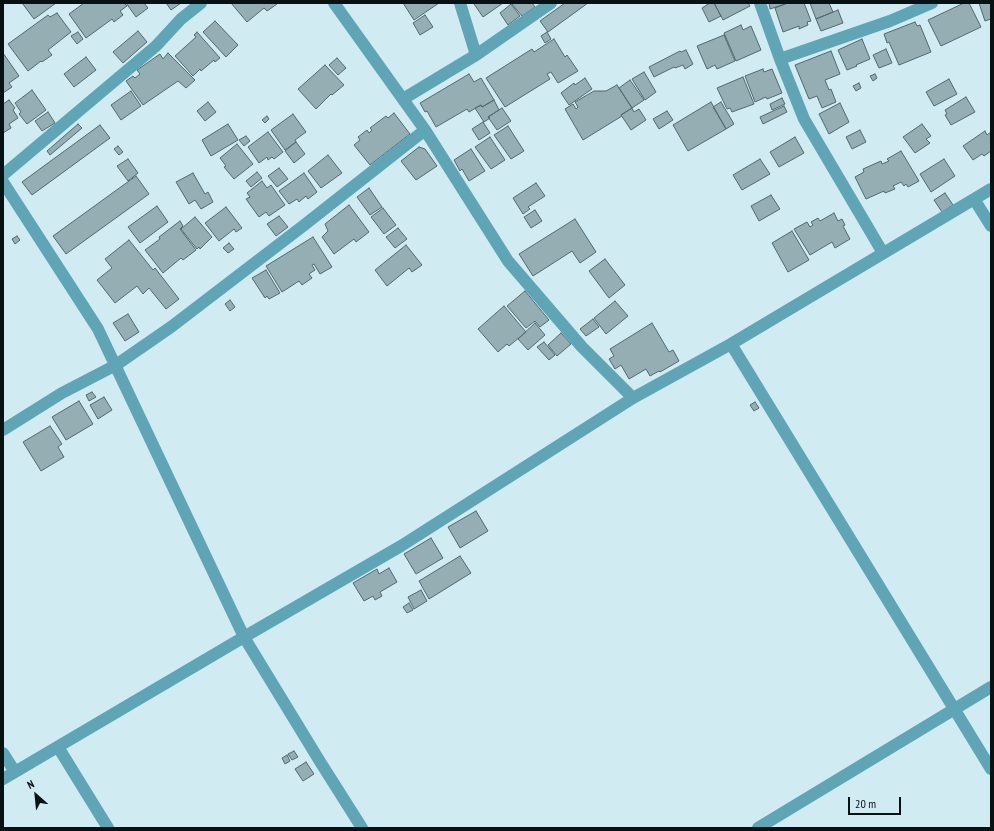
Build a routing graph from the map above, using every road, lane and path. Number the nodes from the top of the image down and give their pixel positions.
1 (200, 3) edge
2 (334, 3) edge
3 (460, 3) edge
4 (551, 3) edge
5 (760, 3) edge
6 (932, 3) edge
7 (476, 56) junction
8 (780, 60) junction
9 (403, 99) junction
10 (425, 130) junction
11 (3, 175) edge
12 (3, 182) edge
13 (991, 189) edge
14 (974, 199) junction
15 (991, 226) edge
16 (883, 253) junction
17 (731, 344) junction
18 (116, 365) junction
19 (633, 398) junction
20 (3, 430) edge
21 (244, 637) junction
22 (991, 687) edge
23 (954, 710) junction
24 (58, 747) junction
25 (3, 753) edge
26 (991, 769) edge
27 (15, 772) junction
28 (3, 779) edge
29 (108, 828) edge
30 (362, 828) edge
31 (758, 828) edge

1 - 11 street
2 - 9 street
3 - 7 street
4 - 7 street
5 - 8 street
6 - 8 street
7 - 9 street
8 - 16 street
9 - 10 street
10 - 18 street
10 - 19 street
12 - 18 street
13 - 14 street
14 - 15 street
14 - 16 street
16 - 17 street
17 - 19 street
17 - 23 street
18 - 20 street
18 - 21 street
19 - 21 street
21 - 24 street
21 - 30 street
22 - 23 street
23 - 26 street
23 - 31 street
24 - 27 street
24 - 29 street
25 - 27 street
27 - 28 street

